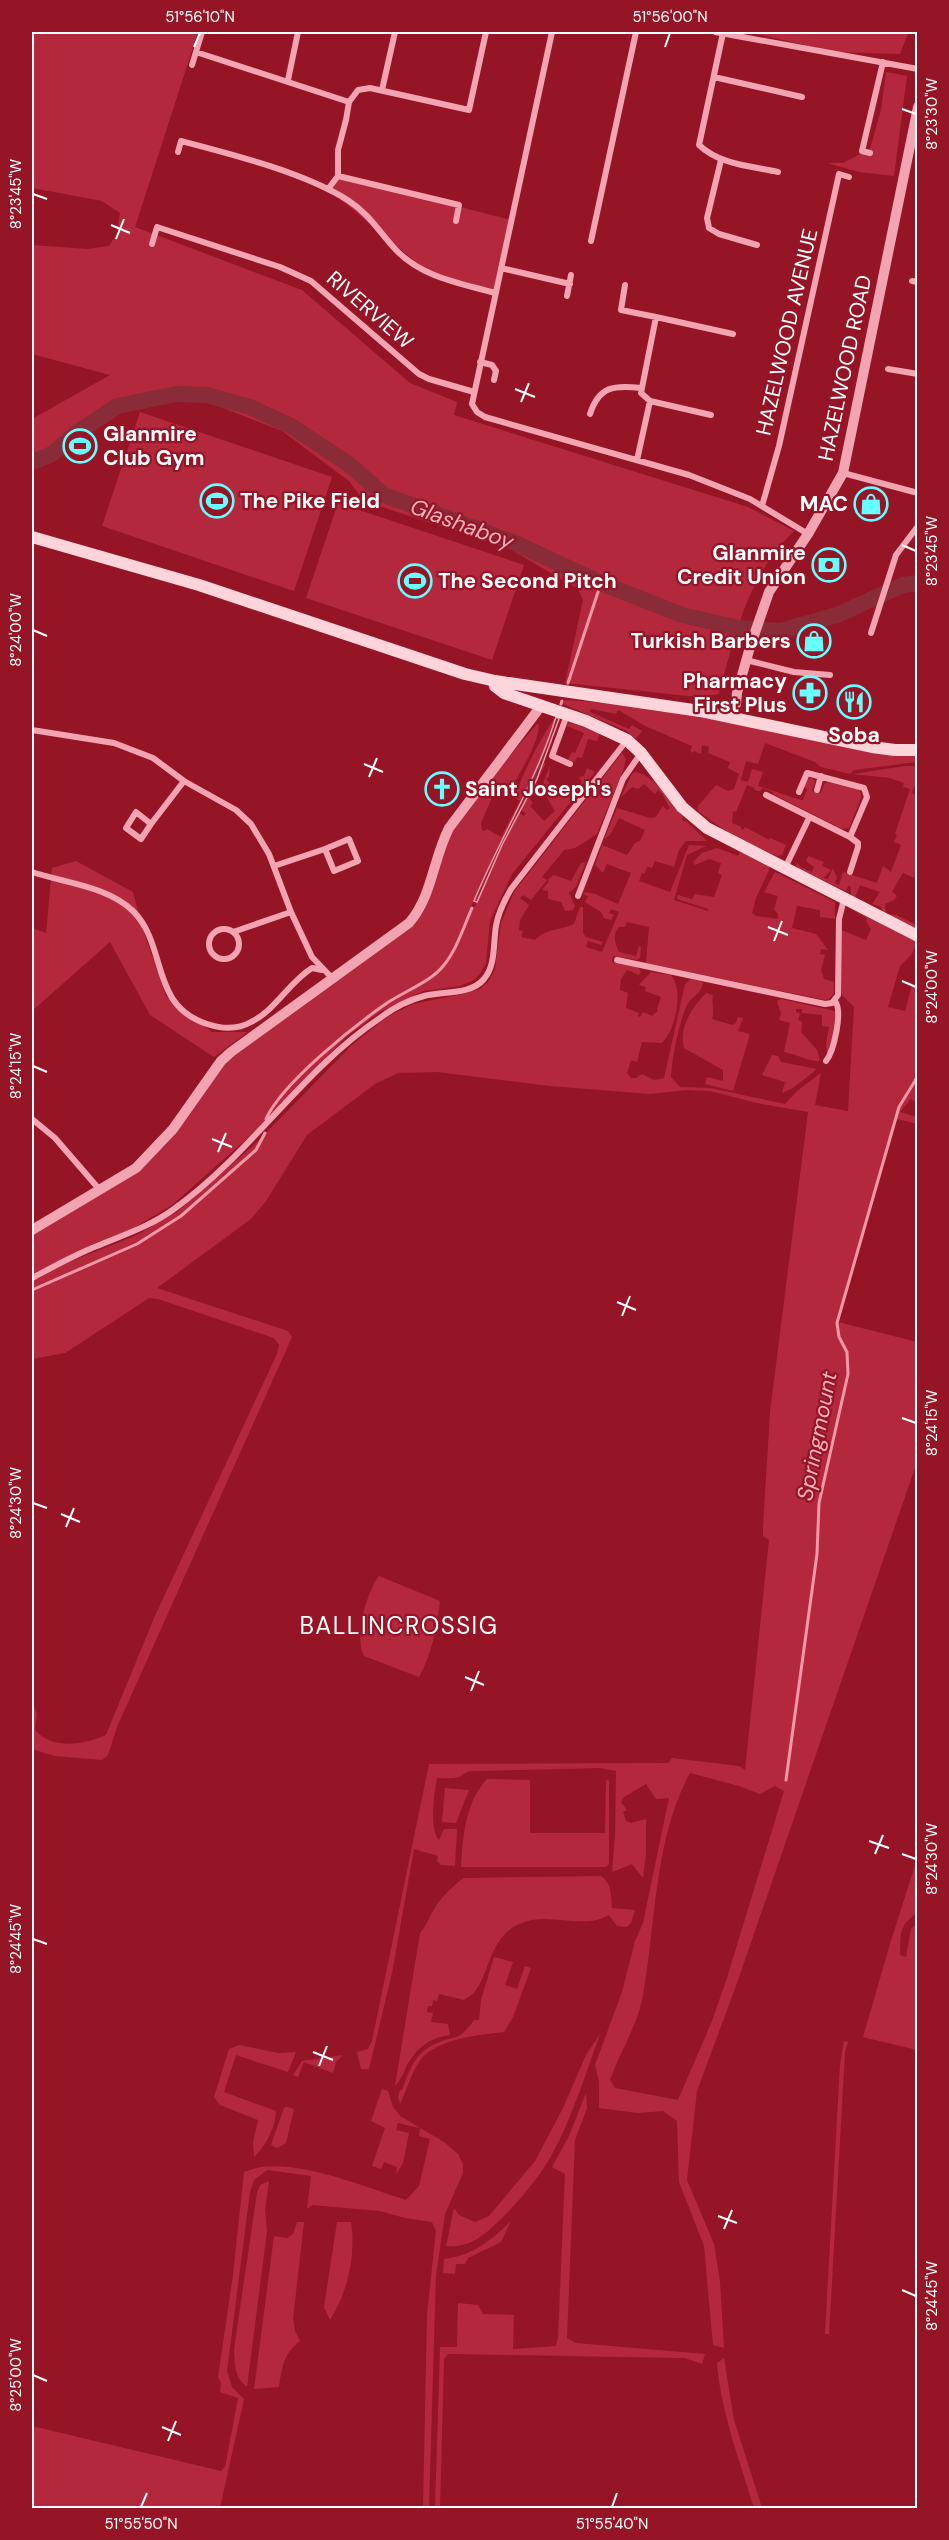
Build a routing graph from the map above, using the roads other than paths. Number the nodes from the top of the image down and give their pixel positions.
1 (202, 32) edge
2 (298, 32) edge
3 (395, 32) edge
4 (486, 32) edge
5 (552, 32) edge
6 (636, 32) edge
7 (715, 32) edge
8 (723, 33) edge
9 (196, 52) junction
10 (883, 62) junction
11 (192, 65) dead end
12 (918, 69) edge
13 (714, 77) junction
14 (288, 80) junction
15 (382, 90) junction
16 (802, 97) dead end
17 (349, 102) junction
18 (918, 107) edge
19 (178, 152) dead end
20 (870, 153) dead end
21 (721, 160) junction
22 (778, 172) dead end
23 (338, 176) junction
24 (849, 177) dead end
25 (328, 189) junction
26 (456, 221) dead end
27 (591, 241) dead end
28 (152, 244) dead end
29 (757, 245) dead end
30 (501, 268) junction
31 (571, 275) dead end
32 (570, 284) junction
33 (625, 285) dead end
34 (495, 292) junction
35 (567, 296) dead end
36 (656, 317) junction
37 (734, 334) dead end
38 (480, 362) junction
39 (888, 369) dead end
40 (918, 374) edge
41 (494, 380) dead end
42 (641, 388) junction
43 (474, 392) junction
44 (650, 401) junction
45 (590, 414) dead end
46 (711, 415) dead end
47 (637, 460) junction
48 (843, 473) junction
49 (918, 494) edge
50 (918, 503) edge
51 (762, 506) junction
52 (918, 526) edge
53 (808, 534) junction
54 (32, 537) edge
55 (871, 633) dead end
56 (754, 639) junction
57 (750, 662) junction
58 (830, 675) dead end
59 (495, 681) junction
60 (736, 704) junction
61 (541, 706) junction
62 (567, 714) junction
63 (733, 717) junction
64 (32, 730) edge
65 (627, 740) junction
66 (918, 750) edge
67 (641, 753) junction
68 (570, 764) dead end
69 (821, 776) junction
70 (184, 781) junction
71 (817, 790) dead end
72 (799, 792) dead end
73 (766, 795) dead end
74 (809, 818) junction
75 (151, 824) junction
76 (850, 837) junction
77 (325, 849) junction
78 (274, 866) junction
79 (784, 868) junction
80 (32, 872) edge
81 (850, 872) dead end
82 (578, 896) dead end
83 (844, 899) junction
84 (291, 912) junction
85 (233, 932) junction
86 (918, 936) edge
87 (617, 960) dead end
88 (323, 970) junction
89 (332, 978) junction
90 (835, 1001) junction
91 (826, 1061) dead end
92 (32, 1119) edge
93 (99, 1189) junction
94 (32, 1230) edge
95 (32, 1278) edge

1 - 9 street
2 - 14 street
3 - 15 street
4 - 15 street
5 - 30 street
6 - 27 street
7 - 8 street
8 - 10 street
8 - 13 street
9 - 11 street
9 - 14 street
10 - 12 street
10 - 20 street
13 - 16 street
13 - 21 street
14 - 17 street
15 - 17 street
17 - 23 street
18 - 48 street, HAZELWOOD ROAD
19 - 25 street
21 - 22 street
21 - 29 street
23 - 25 street
23 - 26 street
24 - 51 street, HAZELWOOD AVENUE
25 - 34 street
28 - 43 street, RIVERVIEW
30 - 32 street
30 - 34 street
31 - 32 street
32 - 35 street
33 - 36 street
34 - 38 street
36 - 37 street
36 - 42 street
38 - 41 street
38 - 43 street
39 - 40 street
42 - 44 street
42 - 45 street
43 - 47 street
44 - 46 street
44 - 47 street
47 - 51 street
48 - 49 street
48 - 53 street, HAZELWOOD ROAD
49 - 50 street
51 - 53 street
52 - 55 street
53 - 56 street, HAZELWOOD ROAD
54 - 59 main road
56 - 57 street
56 - 60 street
57 - 58 street
57 - 60 street
59 - 61 main road
59 - 63 main road
60 - 63 street
61 - 62 main road
61 - 89 street
62 - 65 main road
62 - 68 street
63 - 66 main road
64 - 70 street
65 - 67 main road
65 - 95 street
67 - 79 main road
67 - 82 street
69 - 71 street
69 - 72 street
69 - 76 street
70 - 75 street
70 - 78 street
73 - 74 street
74 - 76 street
74 - 79 street
75 - 75 street
76 - 81 street
77 - 77 street
77 - 78 street
78 - 84 street
79 - 83 main road
80 - 88 street
83 - 86 main road
83 - 90 street
84 - 85 street
84 - 88 street
85 - 85 street
87 - 90 street
88 - 89 street
89 - 93 street
90 - 91 street
92 - 93 street
93 - 94 street

